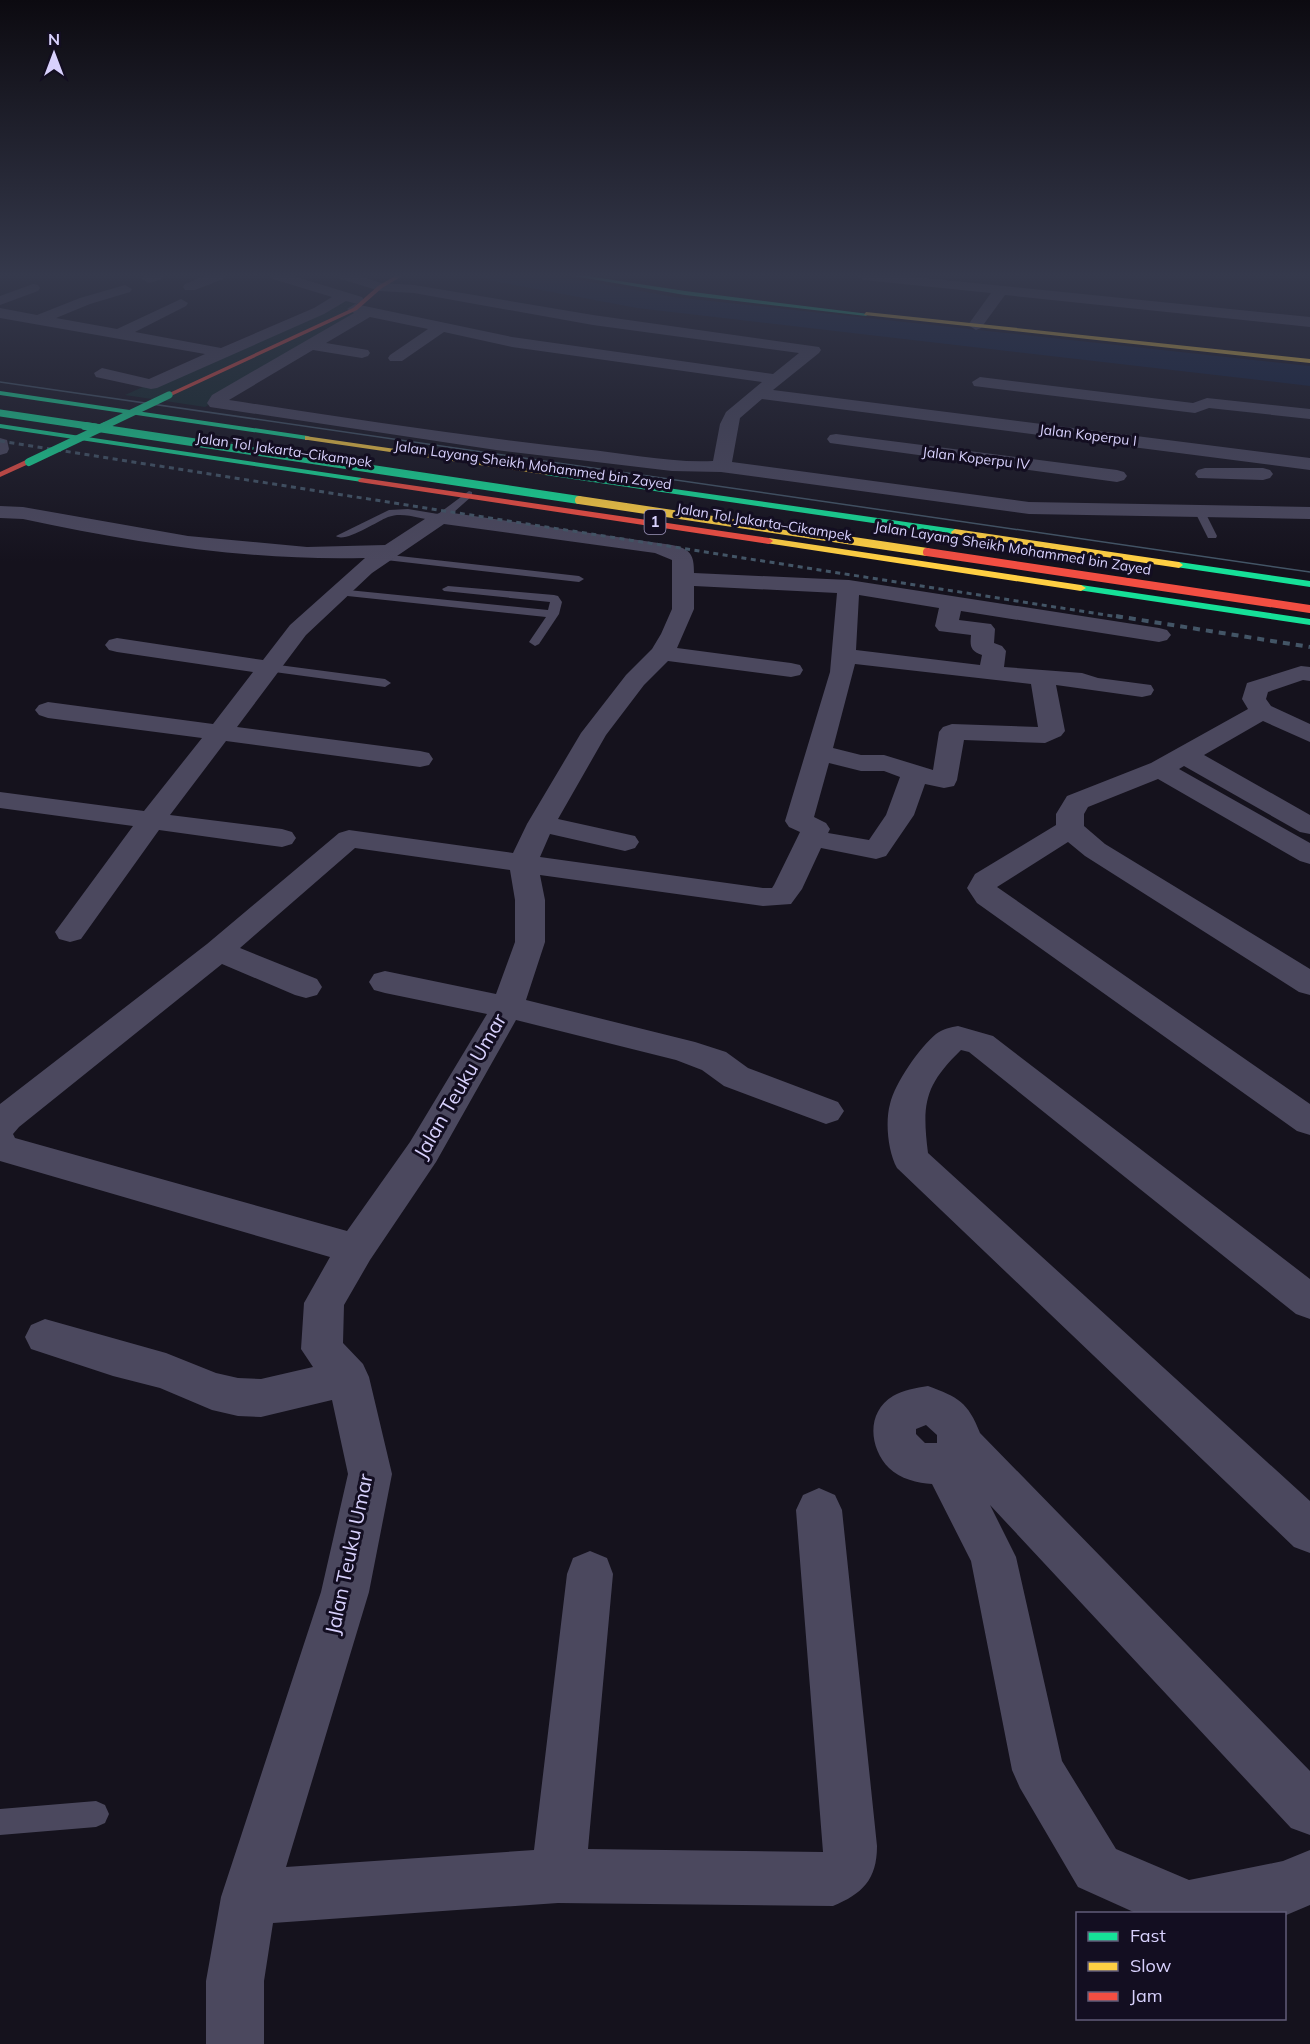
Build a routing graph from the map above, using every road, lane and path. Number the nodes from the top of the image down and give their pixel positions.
1 (181, 371) edge
2 (219, 371) edge
3 (266, 371) edge
4 (716, 371) edge
5 (787, 371) edge
6 (102, 373) dead end
7 (776, 380) junction
8 (980, 382) dead end
9 (0, 393) edge
10 (758, 393) junction
11 (0, 401) edge
12 (850, 405) junction
13 (0, 413) edge
14 (1310, 414) edge
15 (0, 426) edge
16 (1020, 427) junction
17 (836, 439) junction
18 (1127, 440) junction
19 (0, 444) edge
20 (0, 449) edge
21 (1205, 449) junction
22 (1005, 462) junction
23 (1310, 465) edge
24 (721, 466) junction
25 (1310, 473) edge
26 (1205, 474) junction
27 (0, 475) edge
28 (1117, 476) junction
29 (818, 479) junction
30 (469, 494) junction
31 (1110, 510) junction
32 (1203, 510) junction
33 (0, 512) edge
34 (1310, 513) edge
35 (441, 517) junction
36 (341, 536) dead end
37 (1212, 536) dead end
38 (386, 554) junction
39 (462, 566) junction
40 (579, 579) dead end
41 (685, 579) junction
42 (1310, 584) edge
43 (849, 587) junction
44 (448, 589) junction
45 (338, 592) junction
46 (1310, 595) edge
47 (439, 602) junction
48 (951, 603) junction
49 (1310, 609) edge
50 (553, 614) junction
51 (1310, 622) edge
52 (1159, 635) dead end
53 (534, 642) dead end
54 (117, 645) dead end
55 (662, 653) junction
56 (843, 656) junction
57 (271, 668) junction
58 (791, 670) dead end
59 (990, 673) junction
60 (1310, 675) edge
61 (1042, 677) junction
62 (385, 683) dead end
63 (1142, 690) dead end
64 (48, 710) dead end
65 (1262, 711) junction
66 (219, 733) junction
67 (1310, 734) edge
68 (819, 753) junction
69 (1186, 756) junction
70 (420, 759) dead end
71 (1160, 769) junction
72 (914, 774) junction
73 (0, 800) edge
74 (152, 820) junction
75 (541, 824) junction
76 (1310, 826) edge
77 (1070, 829) junction
78 (282, 838) dead end
79 (812, 838) junction
80 (625, 842) dead end
81 (1310, 855) edge
82 (523, 862) junction
83 (70, 932) dead end
84 (218, 951) junction
85 (385, 982) dead end
86 (1310, 984) edge
87 (306, 987) dead end
88 (507, 1007) junction
89 (826, 1111) dead end
90 (1310, 1122) edge
91 (0, 1126) edge
92 (0, 1143) edge
93 (357, 1248) junction
94 (1310, 1302) edge
95 (45, 1336) dead end
96 (348, 1377) junction
97 (819, 1510) dead end
98 (1310, 1531) edge
99 (590, 1574) dead end
100 (1310, 1809) edge
101 (96, 1814) dead end
102 (0, 1822) edge
103 (558, 1876) junction
104 (1310, 1877) edge
105 (249, 1897) junction
106 (235, 2044) edge

1 - 6 street
2 - 27 main road, bridge
3 - 24 street
4 - 7 street
5 - 7 street
7 - 10 street
8 - 14 street
9 - 42 main road, Jalan Tol Jakarta–Cikampek / 1
10 - 12 street, Jalan Koperpu I
10 - 24 street
11 - 46 main road, Jalan Layang Sheikh Mohammed bin Zayed / 1, bridge
12 - 16 street, Jalan Koperpu I
12 - 17 street
13 - 49 main road, Jalan Layang Sheikh Mohammed bin Zayed / 1, bridge
15 - 30 main road, Jalan Tol Jakarta–Cikampek / 1
16 - 18 street, Jalan Koperpu I
16 - 22 street
17 - 22 street, Jalan Koperpu IV
17 - 29 street
18 - 21 street, Jalan Koperpu I
18 - 28 street
19 - 20 street
21 - 23 street, Jalan Koperpu I
21 - 26 street
22 - 28 street, Jalan Koperpu IV
24 - 29 street
25 - 26 street
26 - 32 street
28 - 31 street
29 - 31 street
30 - 35 lane
30 - 51 main road, Jalan Tol Jakarta–Cikampek / 1
31 - 32 street
32 - 34 street
32 - 37 lane
33 - 38 street
35 - 36 lane
35 - 38 street
35 - 41 street
38 - 39 lane
38 - 45 street
39 - 40 lane
39 - 44 lane
41 - 43 street
41 - 55 street
43 - 48 street
43 - 56 street
44 - 47 lane
44 - 50 lane
45 - 47 lane
45 - 57 street
47 - 50 lane
48 - 52 street
48 - 59 street
50 - 53 lane
54 - 57 street
55 - 58 street
55 - 75 street
56 - 59 street
56 - 68 street
57 - 62 lane
57 - 66 street
59 - 61 street
60 - 65 street
61 - 63 street
61 - 72 street
64 - 66 street
65 - 67 street
65 - 69 street
66 - 70 street
66 - 74 street
68 - 72 street
68 - 79 street
69 - 71 street
69 - 76 street
71 - 77 street
71 - 81 street
72 - 79 street
73 - 74 street
74 - 78 street
74 - 83 street
75 - 80 street
75 - 82 street
77 - 86 street
77 - 90 street
79 - 82 street
82 - 84 street
82 - 88 street, Jalan Teuku Umar
84 - 87 street
84 - 91 street
85 - 88 street
88 - 89 street
88 - 93 street, Jalan Teuku Umar
92 - 93 street
93 - 96 street, Jalan Teuku Umar
94 - 98 street
95 - 96 street
96 - 105 street, Jalan Teuku Umar
97 - 103 street
99 - 103 street
100 - 104 street
101 - 102 lane
103 - 105 street
105 - 106 street, Jalan Teuku Umar

